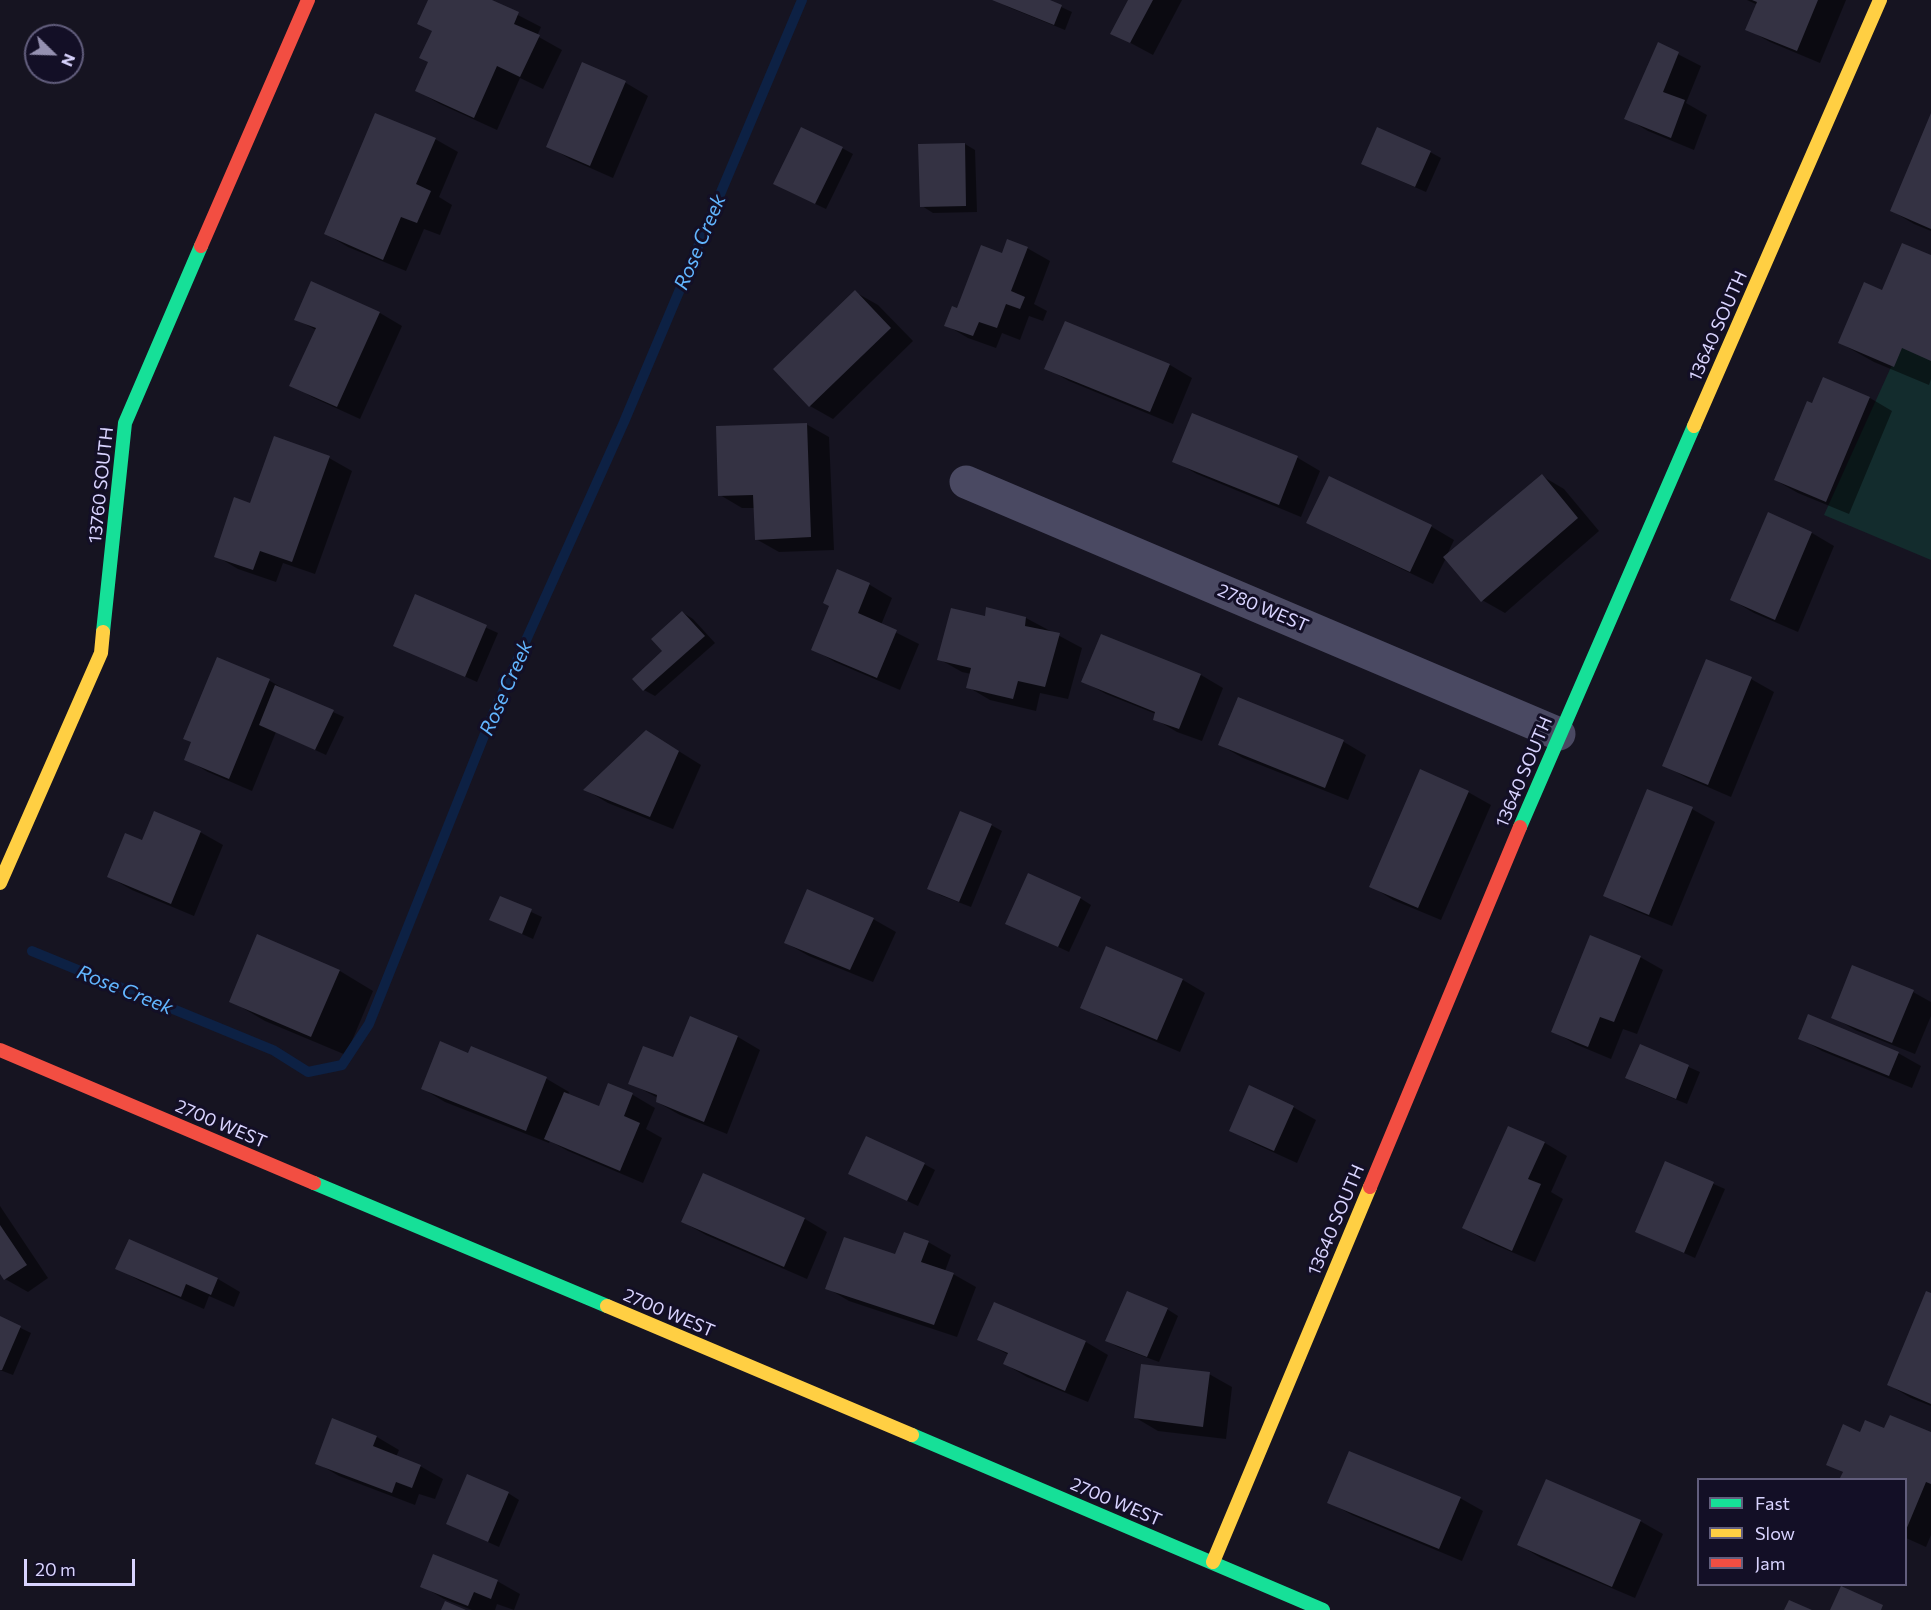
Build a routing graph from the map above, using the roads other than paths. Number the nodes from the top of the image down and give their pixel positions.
1 (308, 0) edge
2 (1880, 0) edge
3 (966, 482) dead end
4 (1559, 734) junction
5 (0, 883) edge
6 (0, 1050) edge
7 (1213, 1562) junction
8 (1323, 1610) edge

1 - 5 street, 13760 SOUTH
2 - 4 street, 13640 SOUTH
3 - 4 street, 2780 WEST
4 - 7 street, 13640 SOUTH
6 - 7 street, 2700 WEST
7 - 8 street, 2700 WEST

